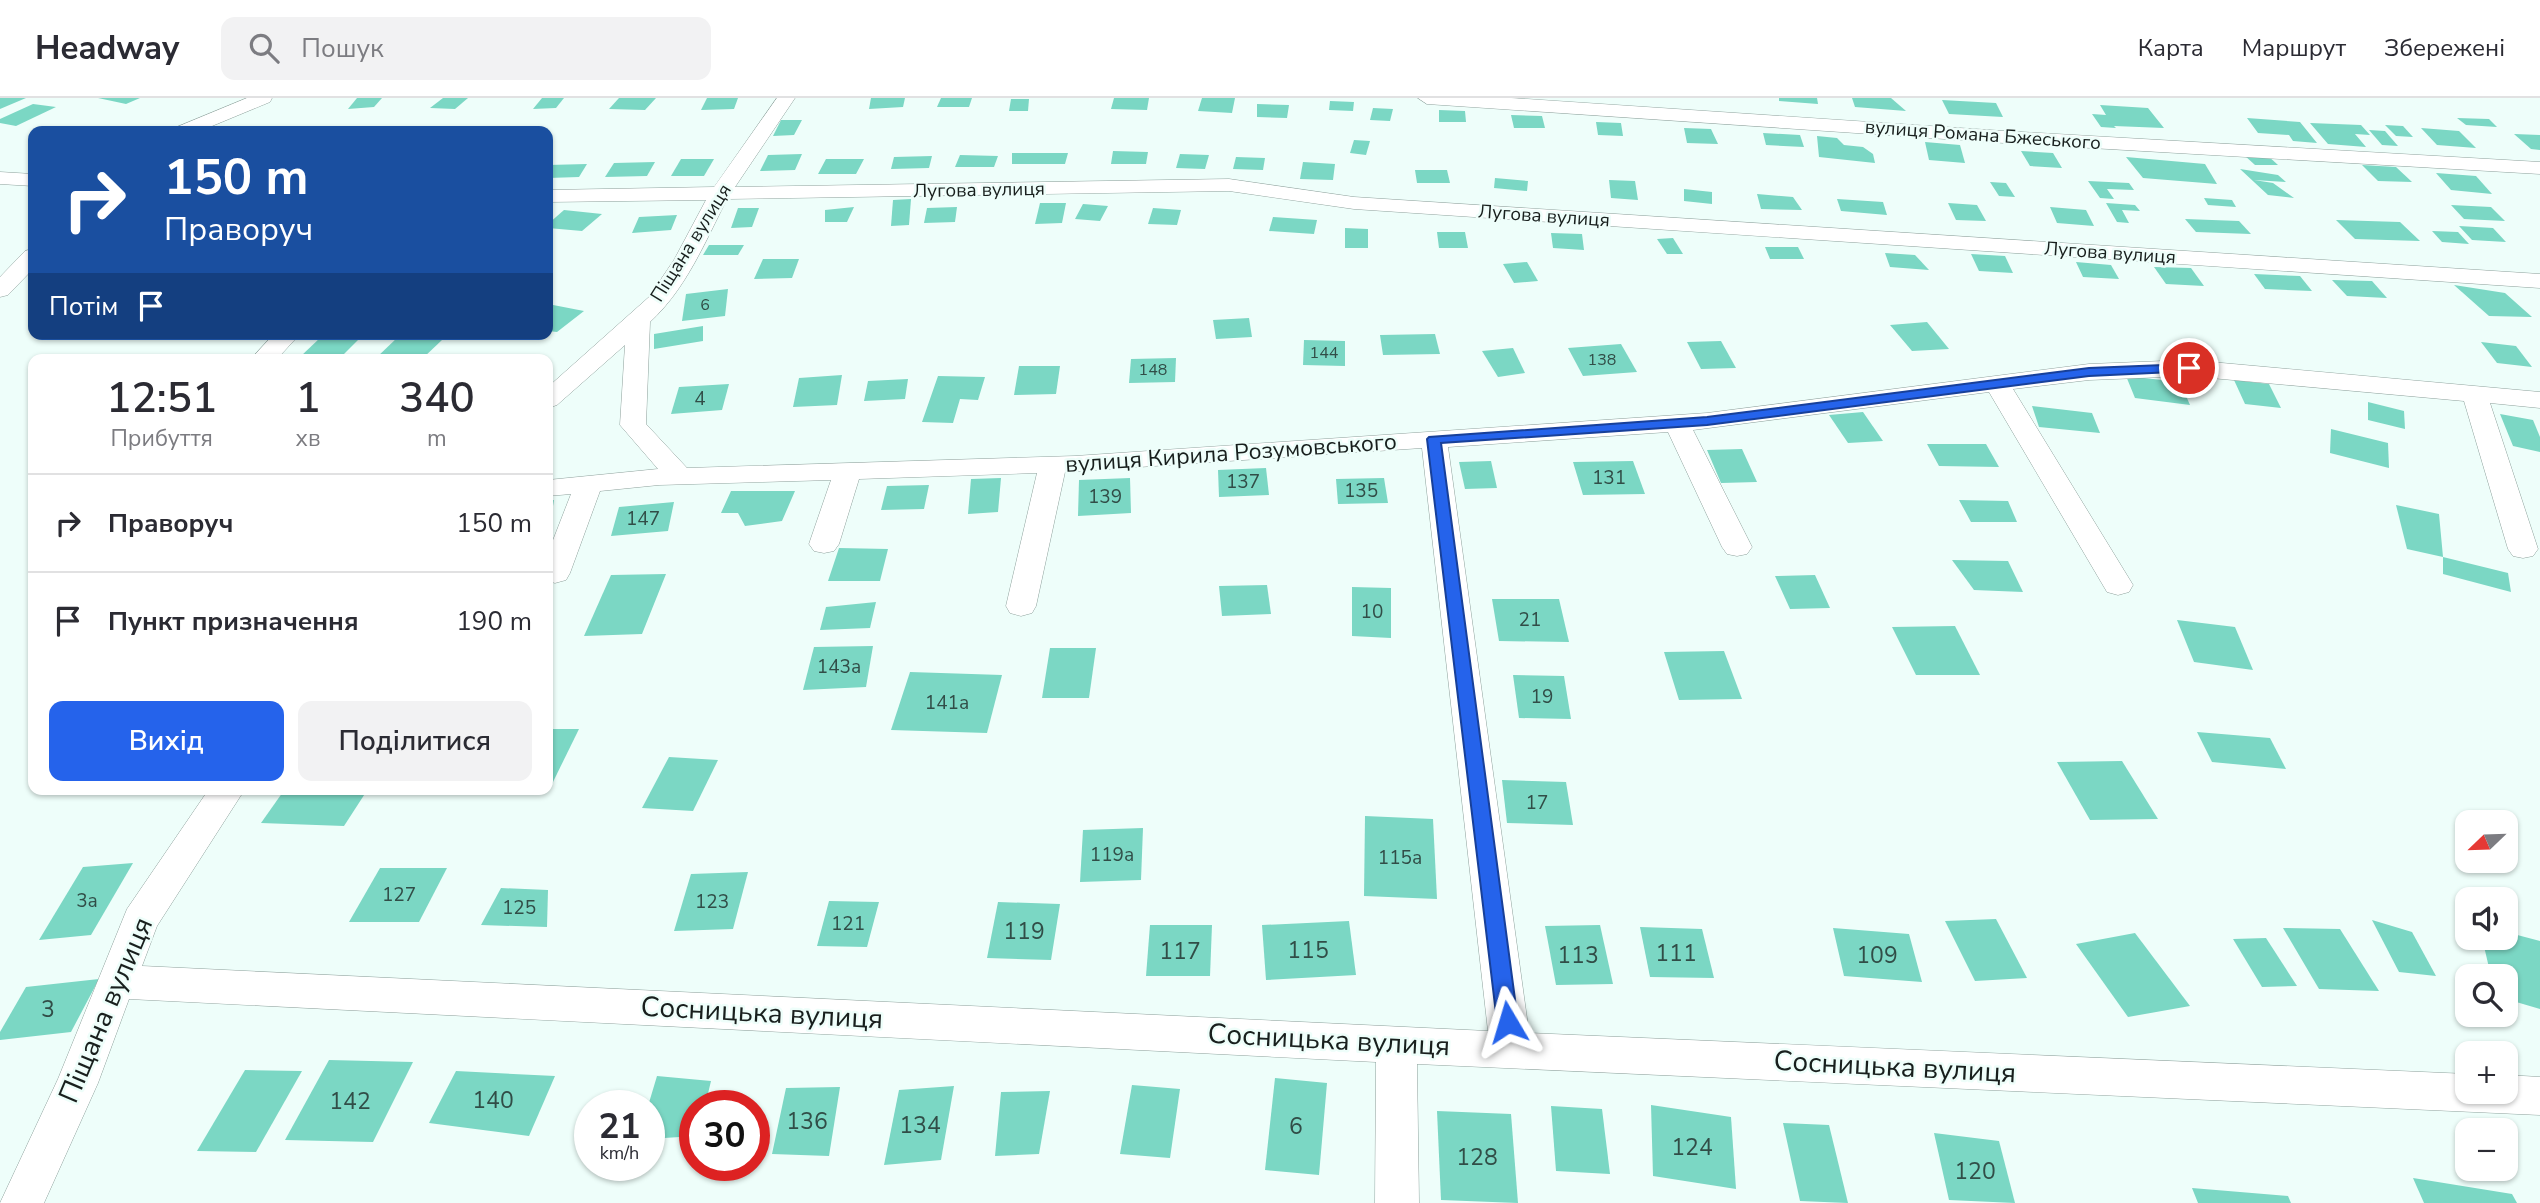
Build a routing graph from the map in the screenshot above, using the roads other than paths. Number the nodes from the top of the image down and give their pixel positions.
1 (263, 98) edge
2 (786, 98) edge
3 (1427, 98) edge
4 (196, 126) edge
5 (2540, 167) edge
6 (0, 178) edge
7 (28, 180) edge
8 (720, 193) junction
9 (553, 196) edge
10 (28, 261) edge
11 (2540, 281) edge
12 (28, 288) edge
13 (0, 291) edge
14 (638, 320) junction
15 (282, 340) edge
16 (268, 354) edge
17 (1997, 384) junction
18 (553, 396) edge
19 (2475, 396) junction
20 (2540, 400) edge
21 (1676, 423) junction
22 (1434, 439) junction
23 (1053, 464) junction
24 (848, 470) junction
25 (680, 477) junction
26 (589, 483) junction
27 (553, 487) edge
28 (824, 544) dead end
29 (1737, 547) dead end
30 (2523, 549) dead end
31 (555, 572) dead end
32 (2118, 585) dead end
33 (1021, 606) dead end
34 (224, 795) edge
35 (118, 982) junction
36 (1396, 1043) junction
37 (1511, 1050) junction
38 (2540, 1096) edge
39 (22, 1203) edge
40 (1397, 1203) edge

1 - 4 street
2 - 8 street, Піщана вулиця
3 - 5 street, вулиця Романа Бжеського
6 - 7 street
8 - 9 street, Лугова вулиця
8 - 11 street, Лугова вулиця
8 - 14 street, Піщана вулиця
10 - 13 street
12 - 13 street
14 - 18 street, Піщана вулиця
14 - 25 street
15 - 16 street
17 - 19 street, вулиця Кирила Розумовського
17 - 21 street, вулиця Кирила Розумовського
17 - 32 street
19 - 20 street, вулиця Кирила Розумовського
19 - 30 street
21 - 22 street, вулиця Кирила Розумовського
21 - 29 street
22 - 23 street, вулиця Кирила Розумовського
22 - 37 street
23 - 24 street, вулиця Кирила Розумовського
23 - 33 street
24 - 25 street, вулиця Кирила Розумовського
24 - 28 street
25 - 26 street, вулиця Кирила Розумовського
26 - 27 street, вулиця Кирила Розумовського
26 - 31 street
34 - 35 street, Піщана вулиця
35 - 36 street, Сосницька вулиця
35 - 39 street, Піщана вулиця
36 - 37 street, Сосницька вулиця
36 - 40 street
37 - 38 street, Сосницька вулиця

